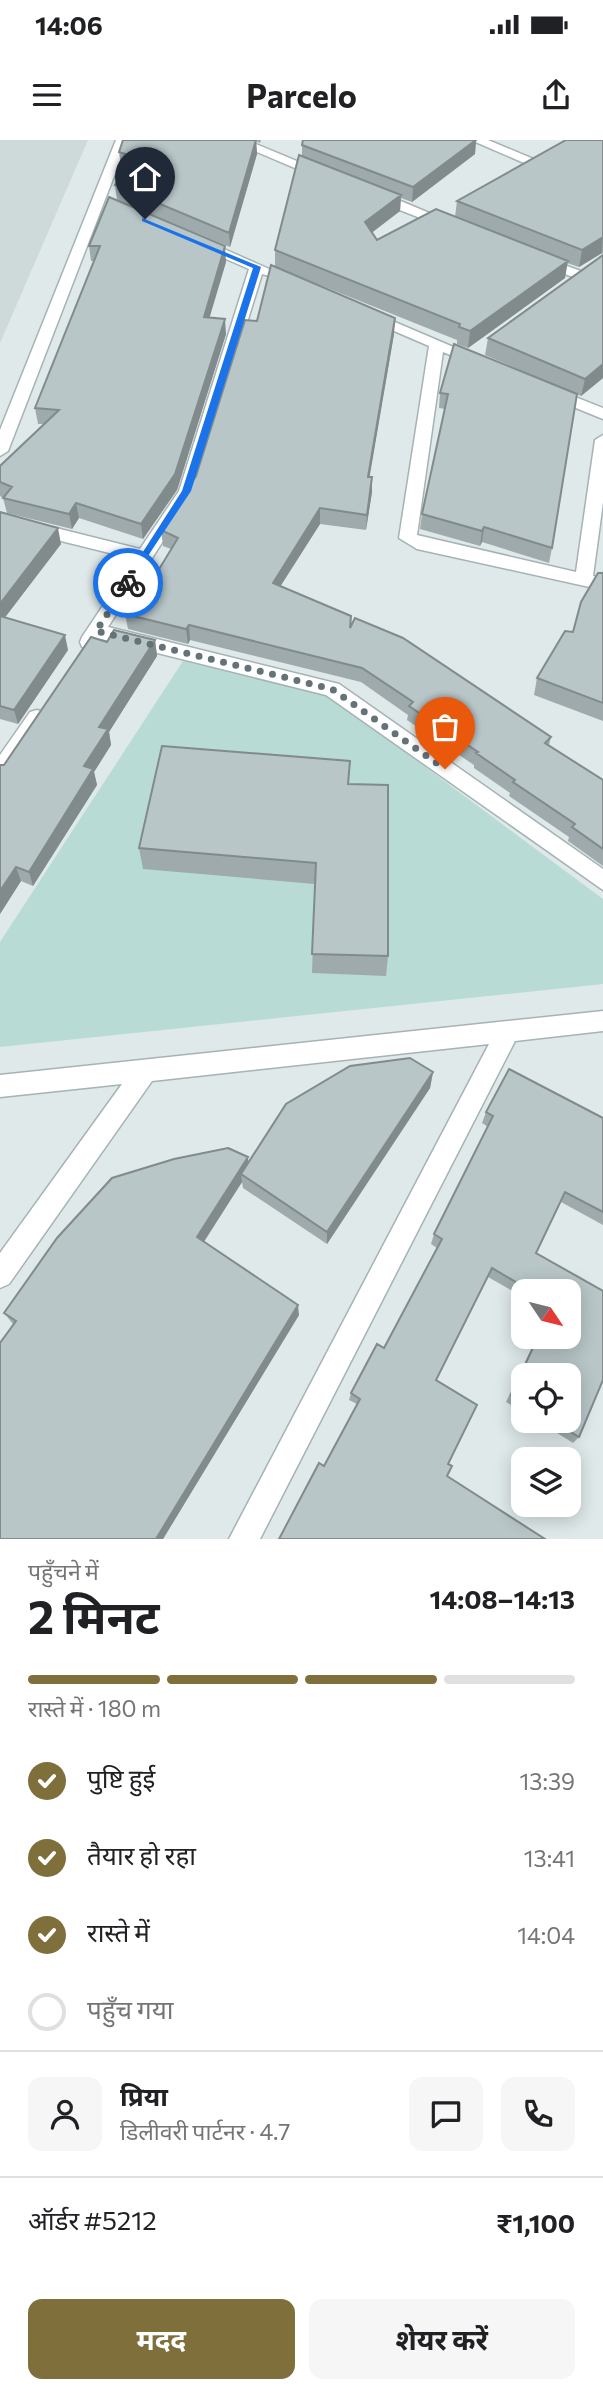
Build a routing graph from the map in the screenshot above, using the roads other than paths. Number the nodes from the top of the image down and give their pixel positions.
1 (122, 140) edge
2 (235, 140) edge
3 (477, 140) edge
4 (515, 175) edge
5 (337, 180) edge
6 (363, 190) edge
7 (465, 230) edge
8 (185, 236) edge
9 (529, 256) edge
10 (257, 267) junction
11 (581, 276) edge
12 (283, 278) edge
13 (360, 311) edge
14 (437, 344) junction
15 (493, 368) edge
16 (530, 383) edge
17 (603, 414) edge
18 (603, 440) edge
19 (0, 451) edge
20 (0, 520) edge
21 (145, 556) junction
22 (584, 579) junction
23 (603, 584) edge
24 (96, 631) junction
25 (82, 652) edge
26 (44, 706) edge
27 (0, 771) edge
28 (603, 881) edge
29 (603, 1021) edge
30 (509, 1029) junction
31 (145, 1071) junction
32 (0, 1086) edge
33 (0, 1276) edge
34 (244, 1539) edge

1 - 19 street
2 - 5 street
3 - 4 street
6 - 7 street
8 - 10 street
9 - 11 street
10 - 12 street
10 - 21 street
13 - 14 street
14 - 15 street
14 - 22 street
16 - 17 street
18 - 22 street
20 - 21 street
21 - 24 street
22 - 23 street
24 - 25 street
24 - 28 street
26 - 27 street
29 - 30 street
30 - 31 street
30 - 34 street
31 - 32 street
31 - 33 street

